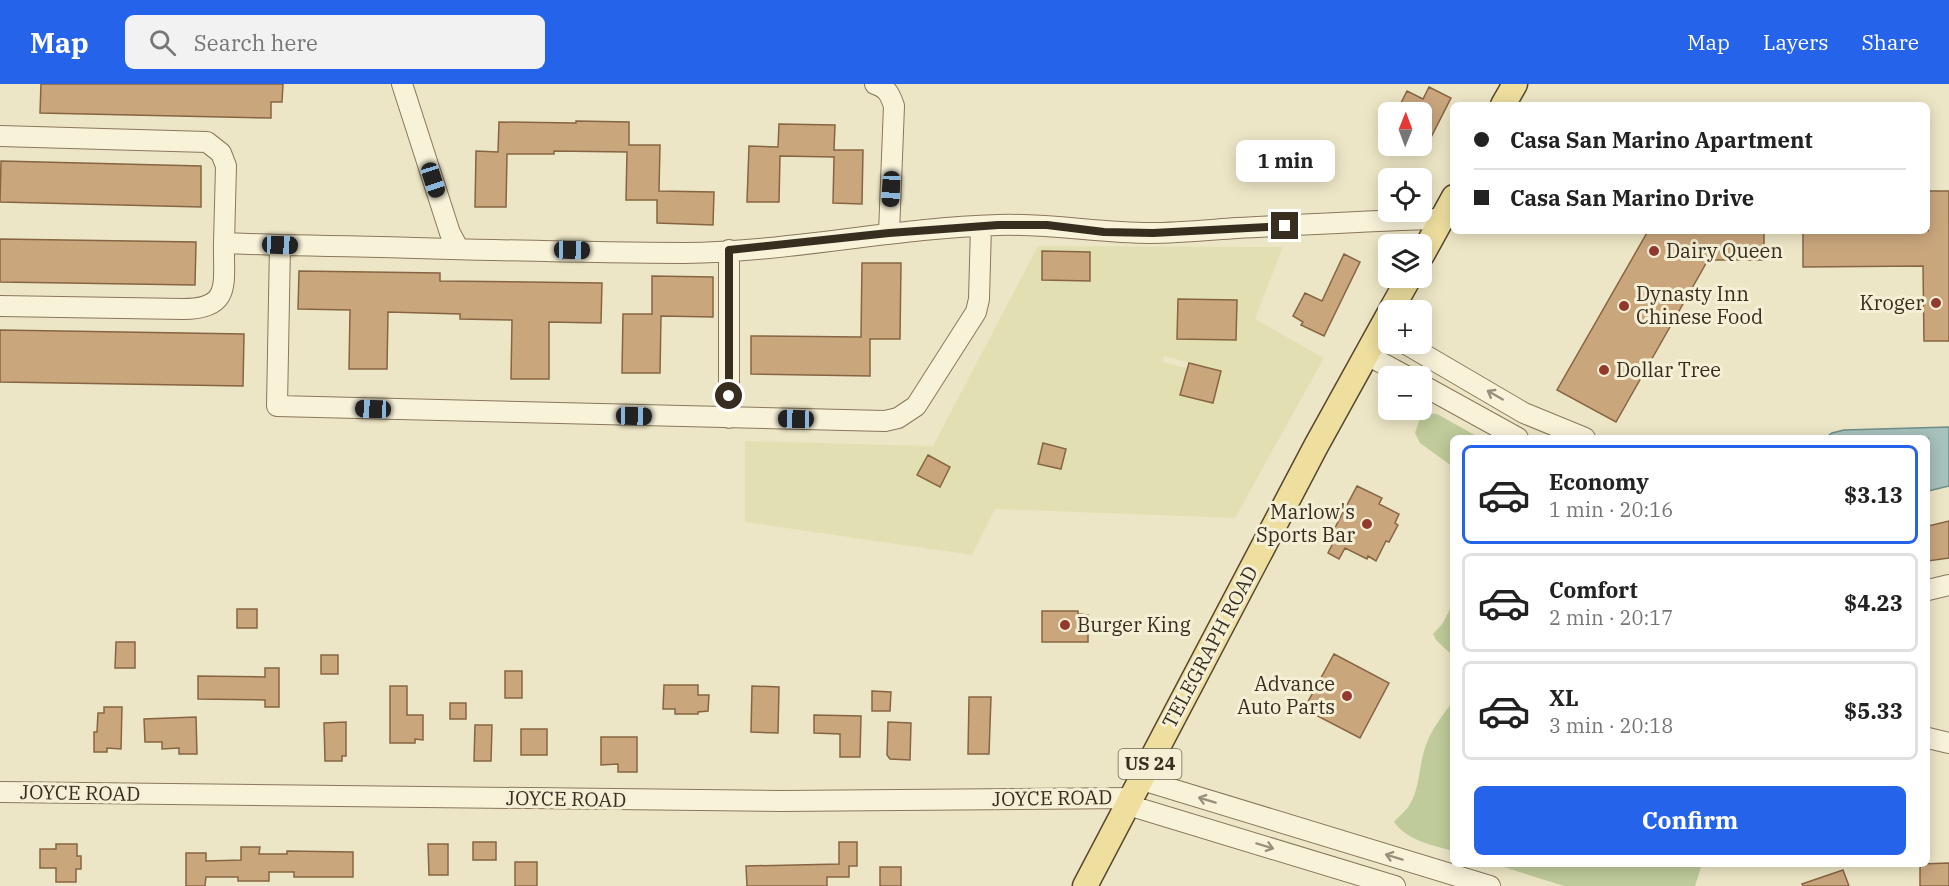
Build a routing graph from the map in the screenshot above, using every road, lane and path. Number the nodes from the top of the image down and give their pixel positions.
1 (402, 84) edge
2 (875, 84) edge
3 (1515, 84) edge
4 (1505, 102) edge
5 (0, 136) edge
6 (1450, 204) edge
7 (1442, 219) junction
8 (981, 226) junction
9 (889, 233) junction
10 (1432, 237) edge
11 (224, 243) junction
12 (280, 245) junction
13 (458, 248) junction
14 (729, 250) junction
15 (0, 306) edge
16 (1378, 338) edge
17 (1423, 354) edge
18 (1367, 355) junction
19 (1387, 366) edge
20 (1432, 391) edge
21 (1524, 412) junction
22 (729, 418) junction
23 (1513, 435) edge
24 (1515, 435) edge
25 (1578, 435) edge
26 (1949, 585) edge
27 (1930, 590) edge
28 (1930, 738) edge
29 (1949, 743) edge
30 (0, 792) edge
31 (1134, 794) junction
32 (1332, 838) junction
33 (1323, 864) junction
34 (1426, 877) edge
35 (1085, 886) edge
36 (1395, 886) edge
37 (1490, 886) edge

1 - 13 street
2 - 9 street
3 - 4 main road
5 - 11 street
6 - 7 main road
7 - 8 street
7 - 10 main road
8 - 9 street
8 - 22 street
9 - 14 street
11 - 12 street
11 - 15 street
12 - 13 street
12 - 22 street
13 - 14 street
14 - 22 street
16 - 18 main road, TELEGRAPH ROAD / US 24
21 -> 17 street
18 - 19 street
18 - 31 main road, TELEGRAPH ROAD / US 24
20 - 23 street
21 - 24 street
21 - 25 street
26 - 27 street
28 - 29 street
30 - 31 street, JOYCE ROAD
32 -> 31 street
31 -> 33 street
31 - 35 main road, TELEGRAPH ROAD / US 24
32 - 33 street
34 -> 32 street
33 - 36 street
34 - 37 street

